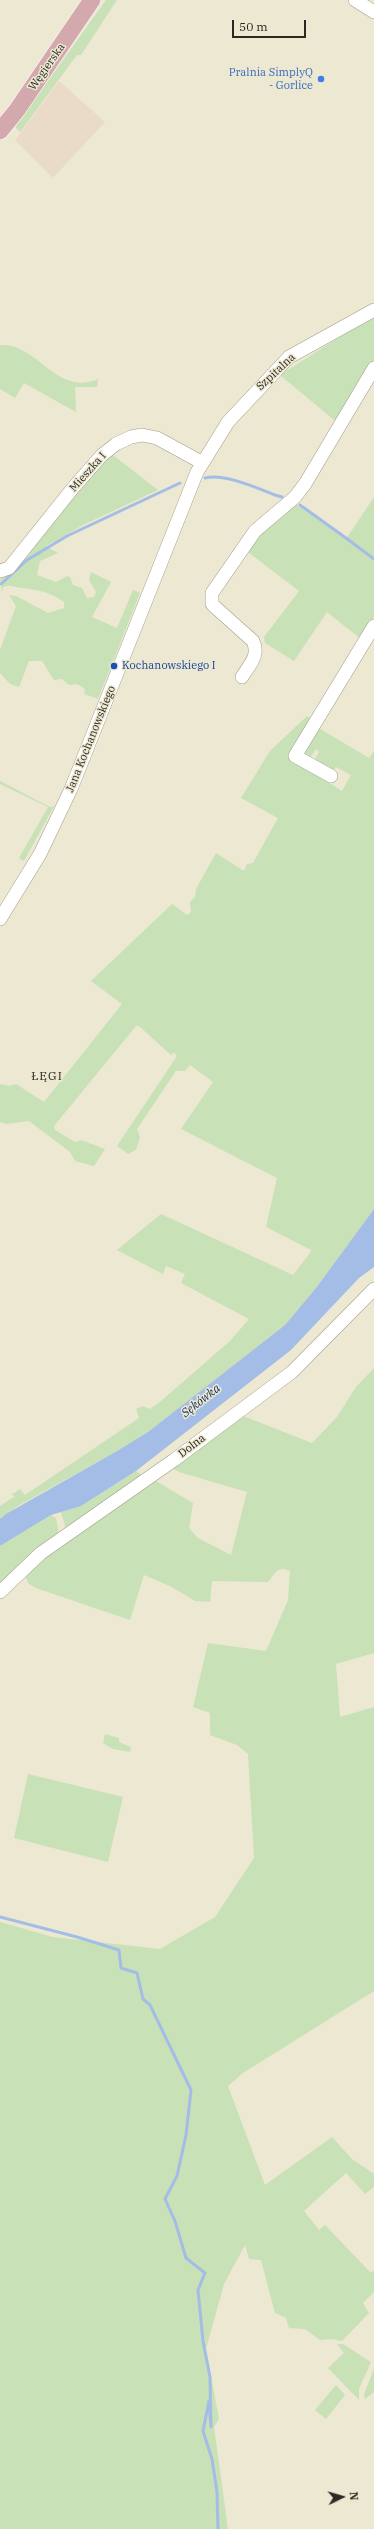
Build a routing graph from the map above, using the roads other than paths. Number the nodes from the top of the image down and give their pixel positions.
1 (92, 0) edge
2 (355, 0) edge
3 (374, 12) edge
4 (0, 131) edge
5 (374, 310) edge
6 (374, 368) edge
7 (201, 462) junction
8 (0, 571) edge
9 (374, 626) edge
10 (242, 677) dead end
11 (331, 776) dead end
12 (0, 919) edge
13 (374, 1289) edge
14 (0, 1592) edge

1 - 4 main road, Węgierska
2 - 3 street
5 - 7 street, Szpitalna
6 - 10 street
7 - 8 street, Mieszka I
7 - 12 street, Jana Kochanowskiego
9 - 11 street
13 - 14 street, Dolna

